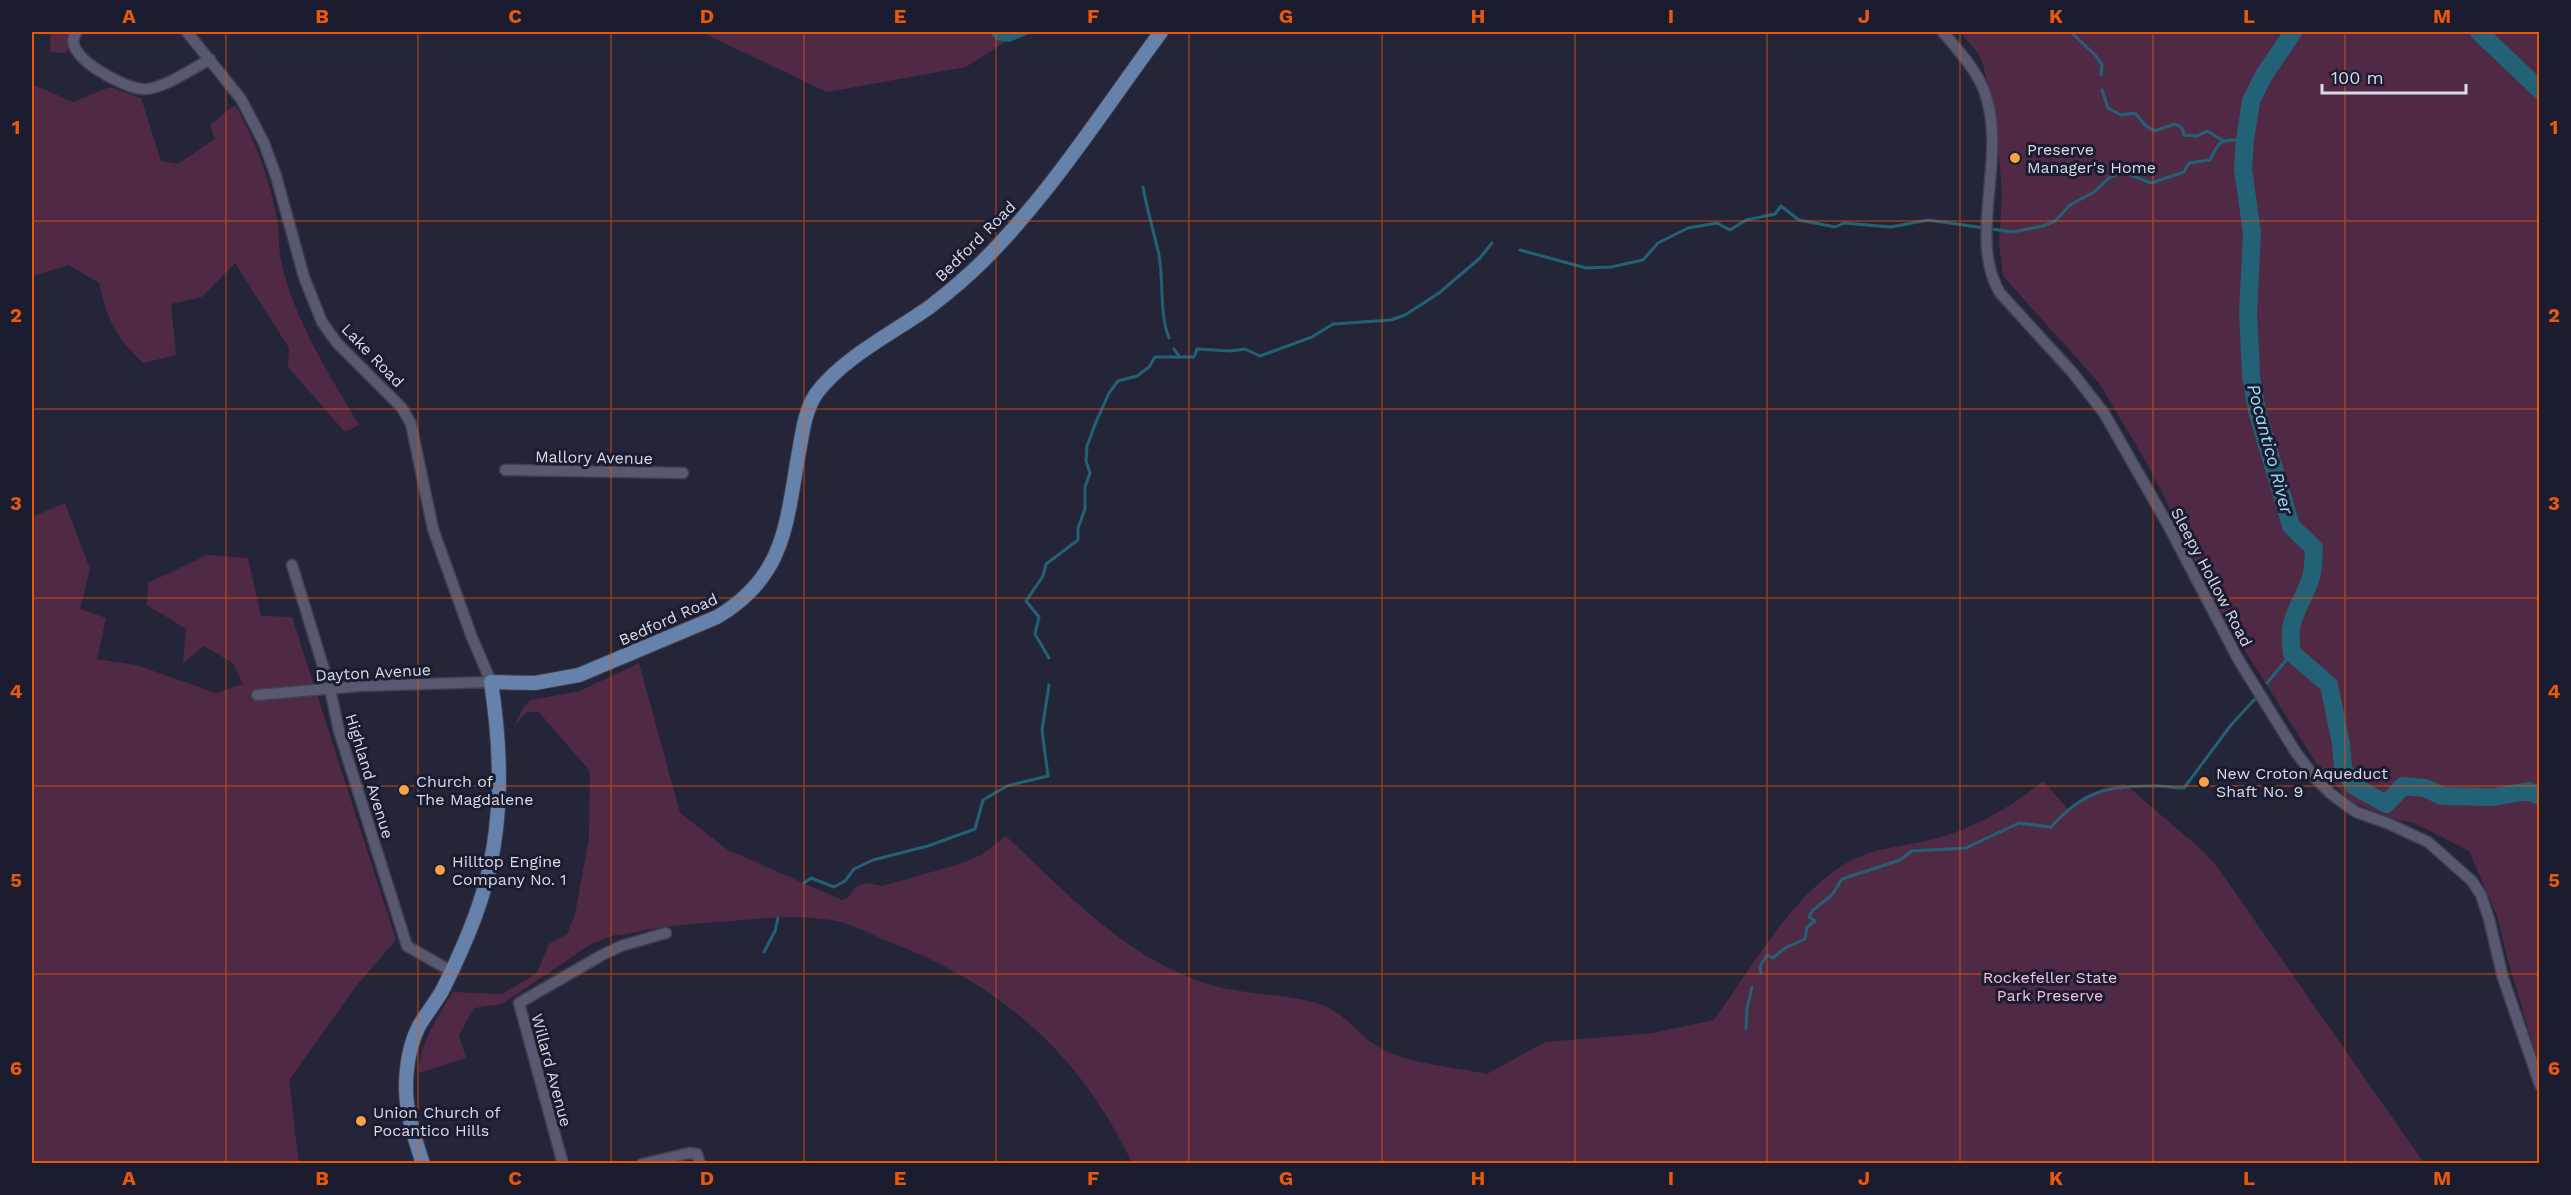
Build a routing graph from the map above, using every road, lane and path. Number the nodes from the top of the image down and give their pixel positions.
1 (77, 32) edge
2 (187, 32) edge
3 (1161, 32) edge
4 (1943, 32) edge
5 (210, 60) junction
6 (505, 470) dead end
7 (683, 473) dead end
8 (292, 565) dead end
9 (491, 682) junction
10 (330, 689) junction
11 (256, 695) dead end
12 (666, 933) dead end
13 (451, 971) junction
14 (2540, 1085) edge
15 (423, 1164) edge
16 (563, 1164) edge
17 (642, 1164) edge
18 (700, 1164) edge

1 - 5 street
2 - 5 street, Lake Road
3 - 9 main road, Bedford Road
4 - 14 street, Sleepy Hollow Road
5 - 9 street, Lake Road
6 - 7 street, Mallory Avenue
8 - 10 street, Highland Avenue
9 - 10 street, Dayton Avenue
9 - 13 main road
10 - 11 street, Dayton Avenue
10 - 13 street, Highland Avenue
12 - 16 street, Willard Avenue
13 - 15 main road
17 - 18 street

